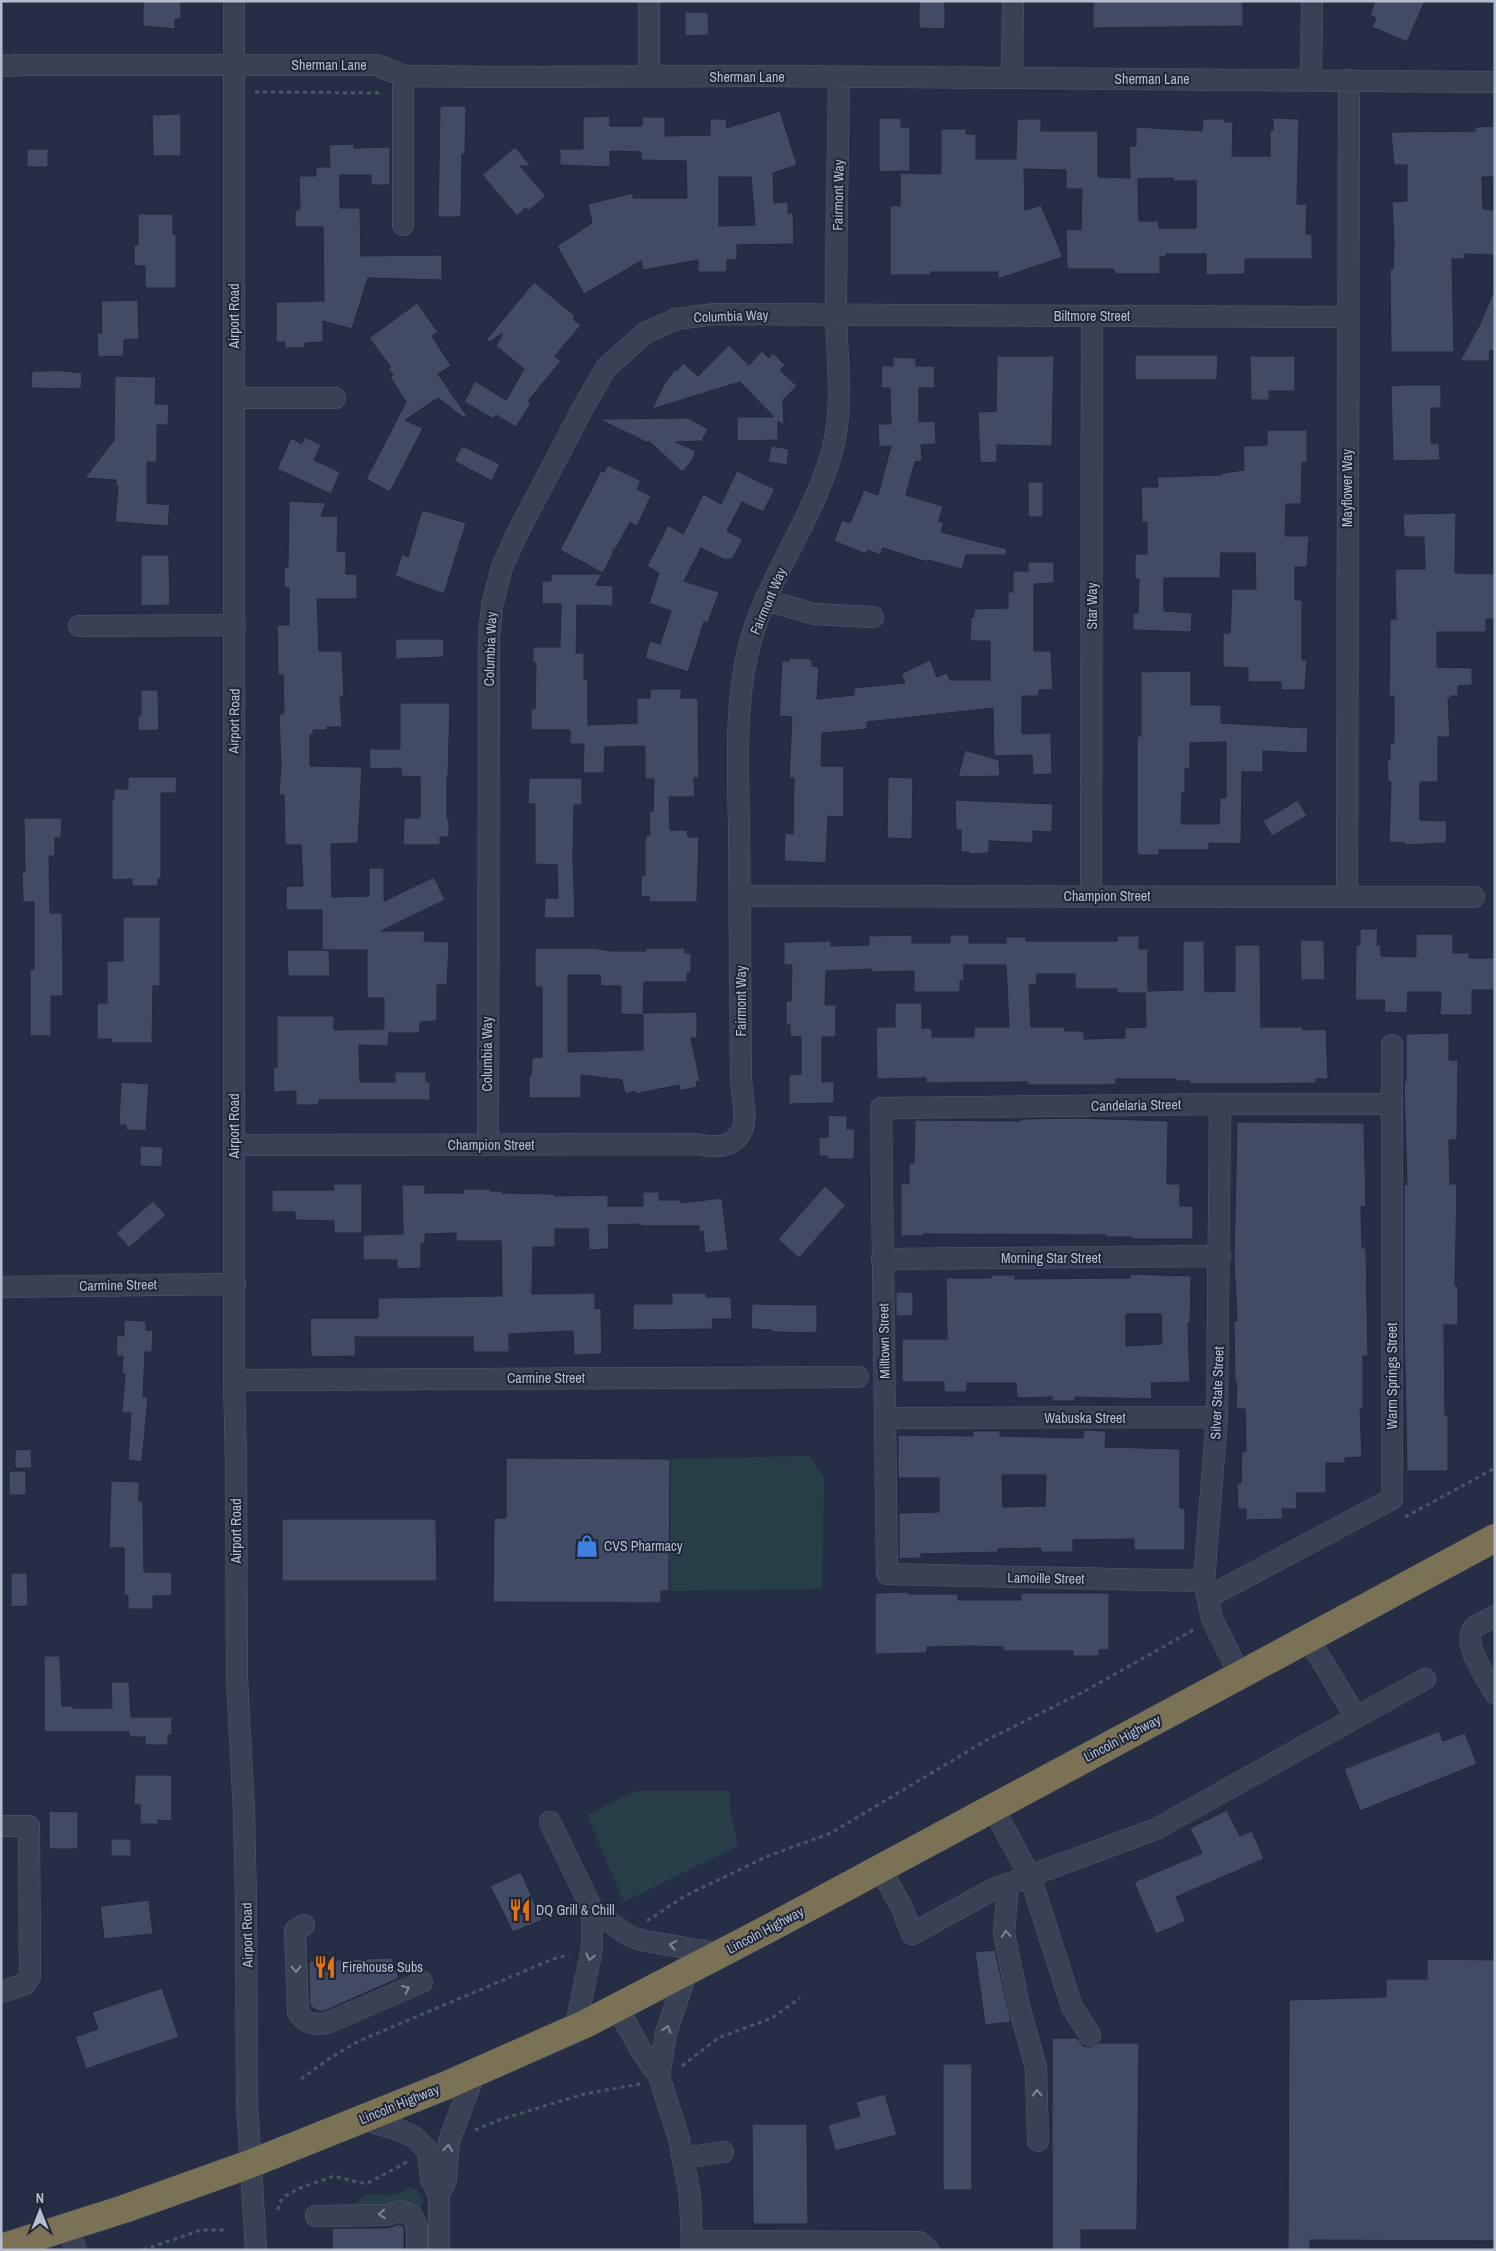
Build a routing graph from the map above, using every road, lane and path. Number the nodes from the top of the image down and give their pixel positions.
1 (234, 1) edge
2 (649, 1) edge
3 (1013, 1) edge
4 (1312, 1) edge
5 (235, 65) junction
6 (1, 66) edge
7 (649, 76) junction
8 (839, 78) junction
9 (1012, 78) junction
10 (1311, 80) junction
11 (1349, 80) junction
12 (1495, 82) edge
13 (403, 84) junction
14 (255, 102) dead end
15 (403, 225) dead end
16 (836, 315) junction
17 (1092, 316) junction
18 (1347, 317) junction
19 (234, 398) junction
20 (335, 398) dead end
21 (765, 600) junction
22 (873, 616) dead end
23 (235, 625) junction
24 (79, 626) dead end
25 (740, 896) junction
26 (1091, 896) junction
27 (1347, 897) junction
28 (1474, 897) dead end
29 (1392, 1044) dead end
30 (1220, 1104) junction
31 (1392, 1104) junction
32 (881, 1108) joint
33 (742, 1132) joint
34 (488, 1144) junction
35 (234, 1145) junction
36 (1220, 1256) junction
37 (882, 1259) junction
38 (235, 1284) junction
39 (1, 1286) edge
40 (858, 1377) dead end
41 (234, 1380) junction
42 (1217, 1417) junction
43 (886, 1418) junction
44 (1495, 1468) edge
45 (1398, 1520) dead end
46 (1495, 1538) edge
47 (888, 1574) joint
48 (1206, 1589) junction
49 (1495, 1616) edge
50 (1212, 1619) junction
51 (1308, 1638) junction
52 (1240, 1675) junction
53 (1425, 1679) dead end
54 (1495, 1693) edge
55 (1356, 1717) junction
56 (993, 1808) junction
57 (550, 1822) dead end
58 (1, 1826) edge
59 (880, 1868) junction
60 (1030, 1876) junction
61 (1008, 1884) junction
62 (592, 1909) junction
63 (304, 1925) dead end
64 (626, 1934) junction
65 (592, 1949) junction
66 (721, 1954) junction
67 (687, 1972) junction
68 (422, 1982) dead end
69 (1, 1992) edge
70 (800, 1998) dead end
71 (617, 2007) junction
72 (575, 2028) junction
73 (1090, 2035) dead end
74 (476, 2072) junction
75 (659, 2076) junction
76 (301, 2078) dead end
77 (362, 2119) junction
78 (449, 2141) junction
79 (1038, 2141) dead end
80 (428, 2151) junction
81 (723, 2152) dead end
82 (684, 2158) junction
83 (250, 2164) junction
84 (439, 2195) junction
85 (278, 2210) dead end
86 (316, 2216) dead end
87 (226, 2230) dead end
88 (72, 2238) edge
89 (692, 2245) edge
90 (9, 2248) edge
91 (143, 2250) edge
92 (256, 2250) edge
93 (417, 2250) edge
94 (439, 2250) edge
95 (928, 2250) edge

1 - 5 street, Airport Road
2 - 7 street
3 - 9 street
4 - 10 street
5 - 6 street, Sherman Lane
5 - 13 street, Sherman Lane
5 - 19 street, Airport Road
7 - 8 street, Sherman Lane
7 - 13 street, Sherman Lane
8 - 9 street, Sherman Lane
8 - 16 street, Fairmont Way
9 - 10 street, Sherman Lane
10 - 11 street, Sherman Lane
11 - 12 street, Sherman Lane
11 - 18 street, Mayflower Way
13 - 14 path
13 - 15 street
16 - 17 street, Biltmore Street
16 - 21 street, Fairmont Way
16 - 34 street, Columbia Way
17 - 18 street, Biltmore Street
17 - 26 street, Star Way
18 - 27 street, Mayflower Way
19 - 20 street
19 - 23 street, Airport Road
21 - 22 street
21 - 25 street, Fairmont Way
23 - 24 street
23 - 35 street, Airport Road
25 - 26 street, Champion Street
25 - 33 street, Fairmont Way
26 - 27 street, Champion Street
27 - 28 street, Champion Street
29 - 31 street, Warm Springs Street
30 - 31 street, Candelaria Street
30 - 32 street, Candelaria Street
30 - 36 street, Silver State Street
31 - 48 street, Warm Springs Street
32 - 37 street, Milltown Street
33 - 34 street, Champion Street
34 - 35 street, Champion Street
35 - 38 street, Airport Road
36 - 37 street, Morning Star Street
36 - 42 street, Silver State Street
37 - 43 street, Milltown Street
38 - 39 street, Carmine Street
38 - 41 street, Airport Road
40 - 41 street, Carmine Street
41 - 83 street, Airport Road
42 - 43 street, Wabuska Street
42 - 48 street, Silver State Street
43 - 47 street, Milltown Street
44 - 45 path
46 - 51 highway, Lincoln Highway
47 - 48 street, Lamoille Street
48 - 50 street, Silver State Street
49 - 54 street
50 - 52 street, Silver State Street
50 - 64 path
51 - 52 highway, Lincoln Highway
51 - 55 street
52 - 56 highway, Lincoln Highway
53 - 55 street
55 - 60 street
56 - 59 highway, Lincoln Highway
56 - 60 street
57 - 62 street
58 - 69 street
59 - 61 street
59 - 66 highway, Lincoln Highway
60 - 61 street
60 - 73 street
79 -> 61 street
62 - 64 street
62 - 65 street
63 -> 68 street
66 -> 64 street
65 -> 72 street
65 - 76 path
66 - 67 highway, Lincoln Highway
67 - 71 highway, Lincoln Highway
75 -> 67 street
70 - 75 path
71 - 72 highway, Lincoln Highway
71 - 75 street
72 - 74 highway, Lincoln Highway
74 - 77 highway, Lincoln Highway
74 - 78 street
75 - 78 path
75 - 82 street
77 - 80 street
77 - 83 highway, Lincoln Highway
84 -> 78 street
80 - 84 street
80 - 85 path
81 - 82 street
82 - 89 street
83 - 88 highway, Lincoln Highway
83 - 92 street, Airport Road
84 - 94 street
93 -> 86 street
87 - 91 path
88 - 90 highway, Lincoln Highway
89 - 95 street

